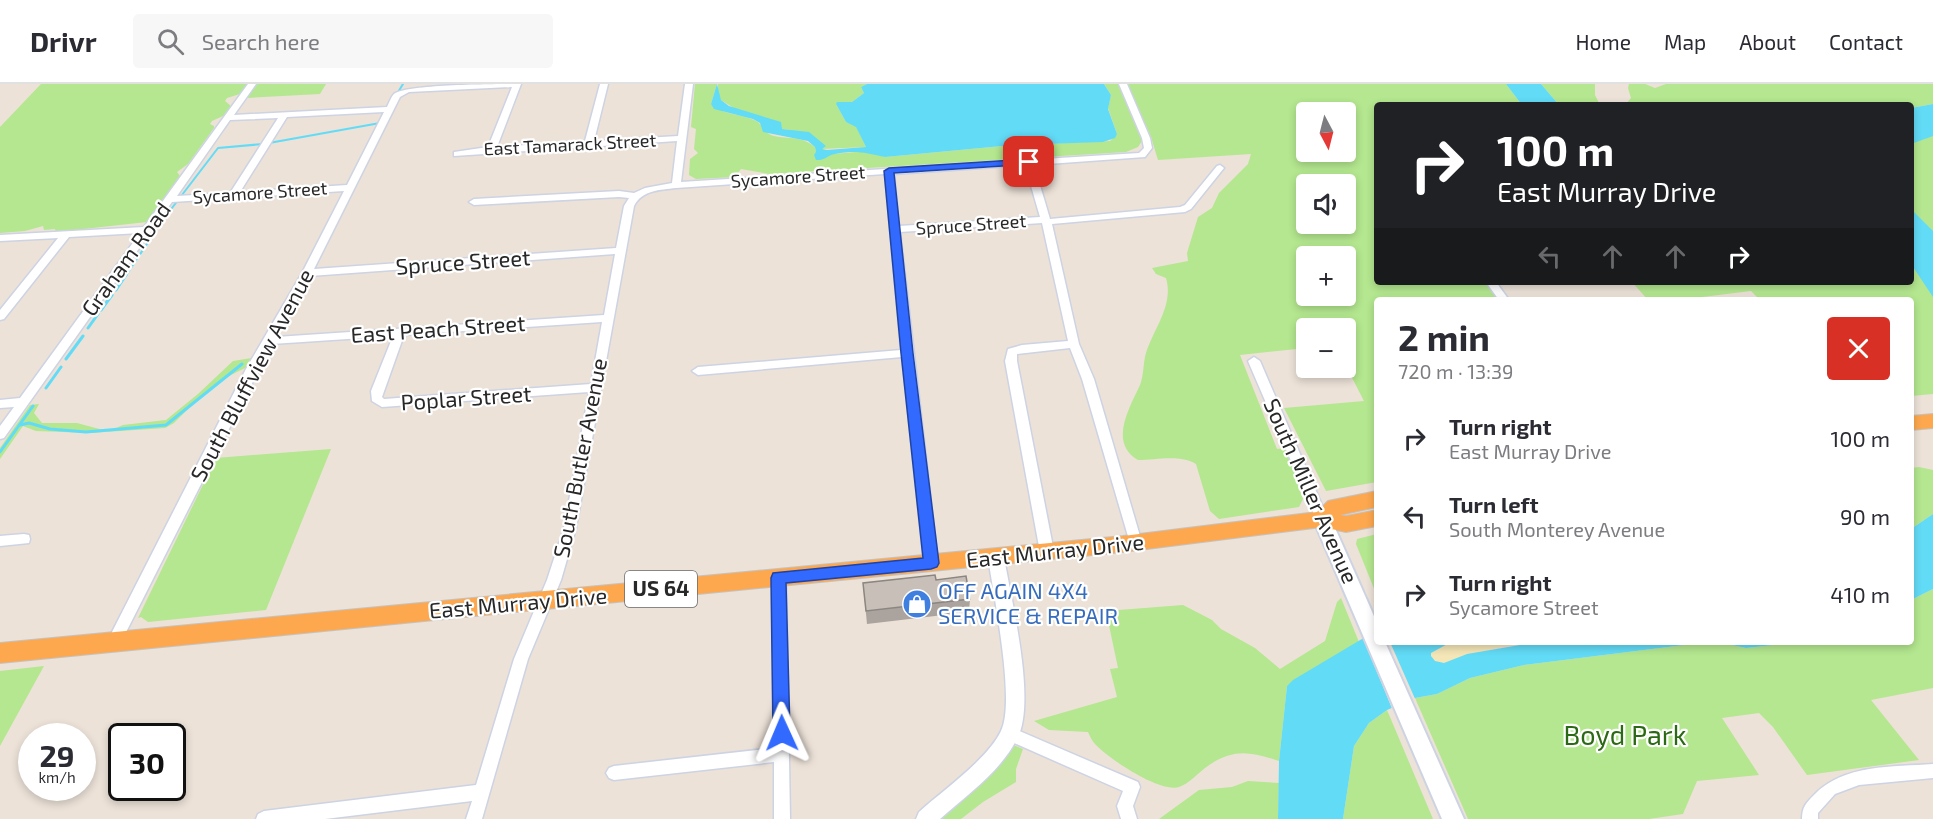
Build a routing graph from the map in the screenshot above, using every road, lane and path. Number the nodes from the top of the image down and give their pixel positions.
1 (252, 84) edge
2 (517, 84) edge
3 (604, 84) edge
4 (689, 84) edge
5 (1123, 84) edge
6 (391, 109) junction
7 (284, 115) junction
8 (226, 118) junction
9 (683, 138) junction
10 (589, 144) junction
11 (492, 149) junction
12 (457, 154) dead end
13 (1029, 162) junction
14 (1220, 168) dead end
15 (889, 171) junction
16 (676, 185) junction
17 (350, 188) junction
18 (233, 195) junction
19 (635, 196) junction
20 (169, 199) junction
21 (474, 202) dead end
22 (1046, 221) junction
23 (148, 230) junction
24 (896, 230) junction
25 (66, 234) junction
26 (0, 238) edge
27 (620, 251) junction
28 (307, 273) junction
29 (0, 317) edge
30 (608, 318) junction
31 (400, 332) junction
32 (269, 341) junction
33 (1074, 344) junction
34 (907, 353) junction
35 (1254, 361) dead end
36 (698, 371) dead end
37 (594, 388) junction
38 (23, 402) junction
39 (0, 404) edge
40 (1933, 411) edge
41 (1914, 412) edge
42 (1933, 421) edge
43 (1914, 423) edge
44 (0, 435) edge
45 (1374, 500) edge
46 (1322, 519) junction
47 (1374, 519) edge
48 (24, 539) dead end
49 (0, 541) edge
50 (1136, 543) junction
51 (1047, 552) junction
52 (996, 556) junction
53 (931, 563) junction
54 (778, 578) junction
55 (546, 600) junction
56 (1374, 636) edge
57 (114, 642) junction
58 (1378, 645) edge
59 (0, 653) edge
60 (1010, 734) junction
61 (782, 754) junction
62 (1933, 771) edge
63 (614, 773) dead end
64 (481, 792) junction
65 (266, 819) edge
66 (474, 819) edge
67 (782, 819) edge
68 (926, 819) edge
69 (1129, 819) edge
70 (1453, 819) edge
71 (1810, 819) edge

1 - 8 street, Graham Road
2 - 6 street
2 - 11 street
3 - 10 street
4 - 9 street
5 - 13 street, Sycamore Street
6 - 7 street
6 - 17 street, South Bluffview Avenue
7 - 8 street
7 - 18 street
8 - 20 street, Graham Road
9 - 10 street, East Tamarack Street
9 - 16 street
10 - 11 street, East Tamarack Street
11 - 12 street, East Tamarack Street
13 - 15 street, Sycamore Street
13 - 22 street
14 - 22 street, Spruce Street
15 - 16 street, Sycamore Street
15 - 24 street
16 - 19 street, Sycamore Street
17 - 18 street, Sycamore Street
17 - 28 street, South Bluffview Avenue
18 - 20 street, Sycamore Street
19 - 21 street, Sycamore Street
19 - 27 street, South Butler Avenue
20 - 23 street, Graham Road
22 - 24 street, Spruce Street
22 - 33 street
23 - 25 street
23 - 38 street, Graham Road
24 - 34 street
25 - 26 street
25 - 29 street
27 - 28 street, Spruce Street
27 - 30 street, South Butler Avenue
28 - 32 street, South Bluffview Avenue
30 - 31 street, East Peach Street
30 - 37 street, South Butler Avenue
31 - 32 street, East Peach Street
31 - 37 street, Poplar Street
32 - 57 street, South Bluffview Avenue
33 - 50 street
33 - 51 street
34 - 36 street
34 - 53 street
35 - 46 street, South Miller Avenue
37 - 55 street, South Butler Avenue
38 - 39 street
38 - 44 street, Graham Road
40 - 41 highway
42 - 43 highway
45 - 46 highway, East Murray Drive / US 64
46 - 47 highway, East Murray Drive / US 64
46 - 50 highway, East Murray Drive / US 64
46 - 56 main road, South Miller Avenue
48 - 49 street
50 - 51 highway, East Murray Drive / US 64
51 - 52 highway, East Murray Drive / US 64
52 - 53 highway, East Murray Drive / US 64
52 - 60 street
53 - 54 highway, East Murray Drive / US 64
54 - 55 highway, East Murray Drive / US 64
54 - 61 street
55 - 57 highway, East Murray Drive / US 64
55 - 64 street, South Butler Avenue
57 - 59 highway, East Murray Drive / US 64
58 - 70 main road, South Miller Avenue
60 - 68 street
60 - 69 street
61 - 63 street
61 - 67 street
62 - 71 street
64 - 65 street
64 - 66 street, South Butler Avenue

